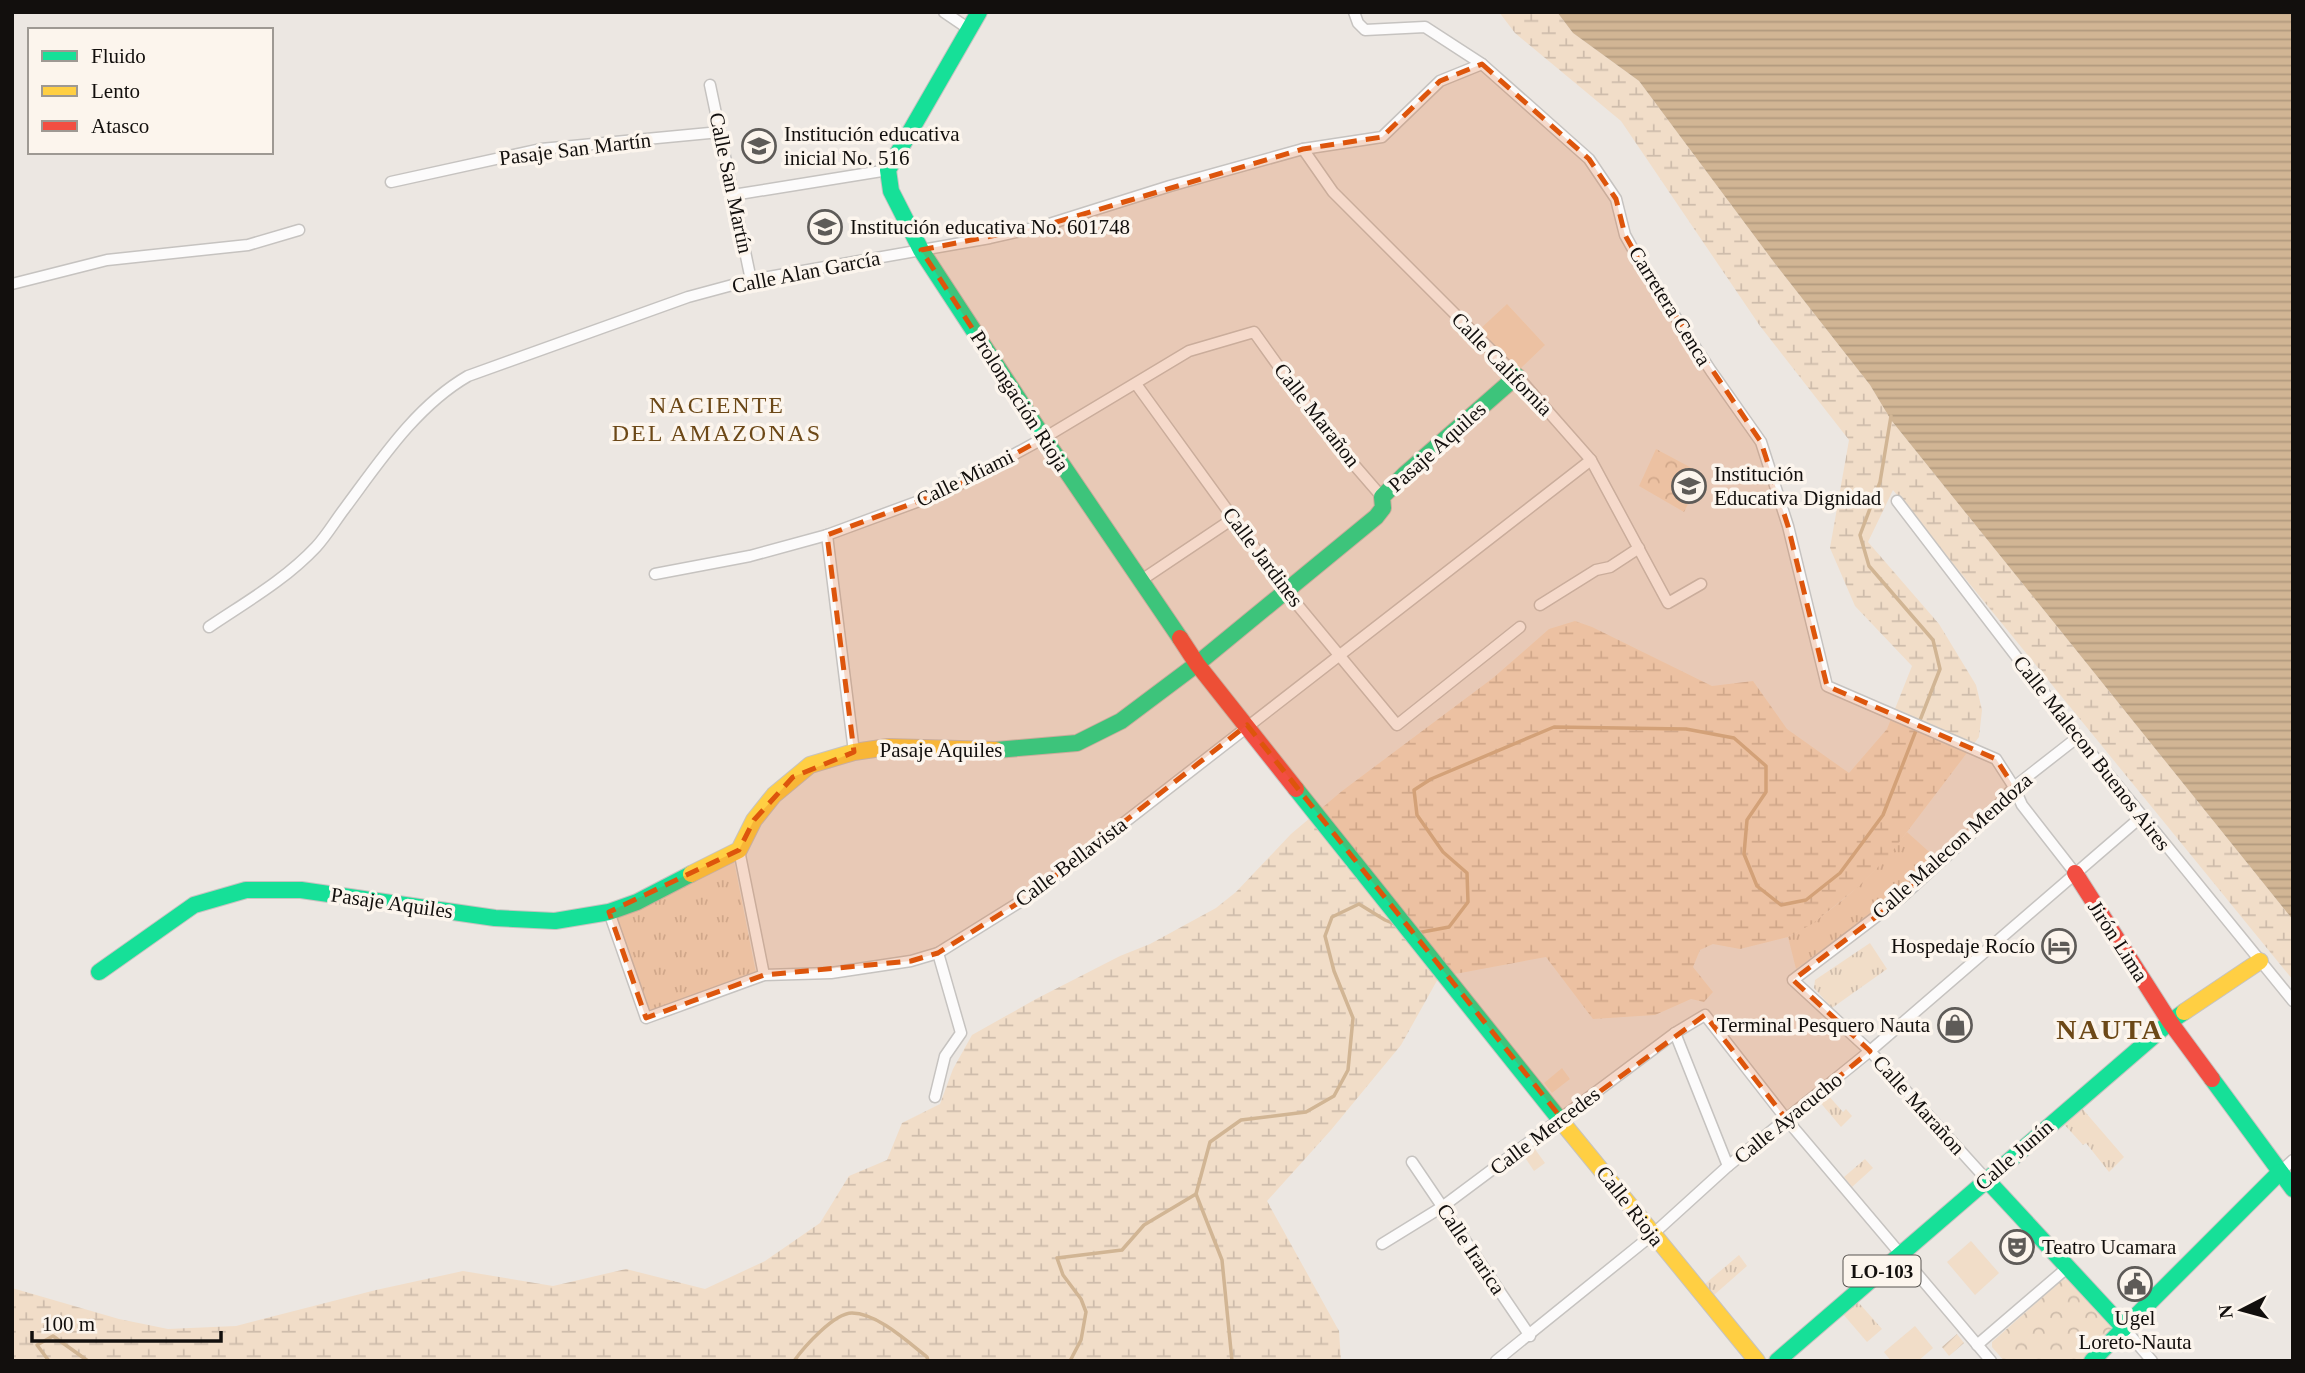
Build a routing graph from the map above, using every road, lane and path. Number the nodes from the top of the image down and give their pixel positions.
1 (944, 12) edge
2 (979, 12) edge
3 (1354, 12) edge
4 (969, 29) junction
5 (1482, 64) junction
6 (710, 85) dead end
7 (720, 132) junction
8 (1303, 149) junction
9 (888, 170) junction
10 (391, 182) dead end
11 (733, 195) junction
12 (299, 230) dead end
13 (920, 250) junction
14 (751, 280) junction
15 (12, 284) edge
16 (1254, 332) joint
17 (1517, 376) junction
18 (1136, 384) junction
19 (1044, 438) junction
20 (1591, 460) junction
21 (1382, 493) junction
22 (1897, 501) dead end
23 (1234, 518) junction
24 (827, 536) junction
25 (1639, 548) junction
26 (655, 574) dead end
27 (1140, 581) junction
28 (1701, 584) dead end
29 (1286, 591) junction
30 (1540, 605) dead end
31 (209, 627) dead end
32 (1520, 627) dead end
33 (1339, 654) junction
34 (1197, 664) junction
35 (1247, 725) junction
36 (2078, 737) junction
37 (854, 752) junction
38 (1996, 759) joint
39 (2014, 787) junction
40 (2141, 817) junction
41 (739, 850) junction
42 (2075, 873) junction
43 (609, 912) junction
44 (938, 953) junction
45 (2260, 961) junction
46 (99, 972) dead end
47 (764, 975) junction
48 (1793, 980) joint
49 (2293, 1001) edge
50 (2170, 1022) junction
51 (1675, 1033) junction
52 (1505, 1049) joint
53 (1870, 1051) junction
54 (935, 1097) dead end
55 (1562, 1119) junction
56 (1787, 1120) junction
57 (2293, 1160) edge
58 (1412, 1162) dead end
59 (1728, 1166) junction
60 (2280, 1172) junction
61 (1986, 1179) junction
62 (2293, 1189) edge
63 (1442, 1207) junction
64 (1652, 1235) junction
65 (1382, 1244) dead end
66 (1901, 1255) junction
67 (2068, 1267) junction
68 (2124, 1328) junction
69 (1530, 1336) junction
70 (1978, 1346) junction
71 (1496, 1361) edge
72 (1757, 1361) edge
73 (1777, 1361) edge
74 (1991, 1361) edge
75 (2092, 1361) edge
76 (2152, 1361) edge

1 - 4 street
2 - 4 street
3 - 5 street, Carretera Cenca
4 - 9 street
5 - 8 street, Calle Alan García
5 - 38 street, Carretera Cenca
6 - 7 street, Calle San Martín
7 - 10 street, Pasaje San Martín
7 - 11 street, Calle San Martín
8 - 13 street, Calle Alan García
8 - 17 street, Calle California
9 - 11 street
9 - 13 street, Prolongación Rioja
11 - 14 street, Calle San Martín
12 - 15 street
13 - 14 street, Calle Alan García
13 - 19 street, Prolongación Rioja
14 - 31 street, Calle Alan García
16 - 18 street, Calle Miami
16 - 21 street, Calle Marañon
17 - 20 street, Calle California
17 - 21 street, Pasaje Aquiles
18 - 19 street, Calle Miami
18 - 23 street, Calle Jardines
19 - 24 street, Calle Miami
19 - 27 street, Prolongación Rioja
20 - 25 street, Calle California
20 - 33 street, Calle Bellavista
21 - 29 street, Pasaje Aquiles
22 - 36 street, Calle Malecon Buenos Aires
23 - 27 street
23 - 29 street, Calle Jardines
24 - 26 street, Calle Miami
24 - 37 street
25 - 28 street, Calle California
25 - 30 street
27 - 34 street, Prolongación Rioja
29 - 33 street, Calle Jardines
29 - 34 street, Pasaje Aquiles
32 - 33 street, Calle Jardines
33 - 35 street, Calle Bellavista
34 - 35 street, Prolongación Rioja
34 - 37 street, Pasaje Aquiles
35 - 44 street, Calle Bellavista
35 - 52 street, Prolongación Rioja
36 - 39 street, Calle Malecon Mendoza
36 - 40 street, Calle Malecon Buenos Aires
37 - 41 street, Pasaje Aquiles
38 - 39 street, Jirón Lima
39 - 42 street, Jirón Lima
39 - 48 street, Calle Malecon Mendoza
40 - 42 street, Calle Ayacucho
40 - 45 street, Calle Malecon Buenos Aires
41 - 43 street, Pasaje Aquiles
41 - 47 street
42 - 50 street, Jirón Lima
42 - 53 street, Calle Ayacucho
43 - 46 street, Pasaje Aquiles
43 - 47 street, Calle Bellavista
44 - 47 street, Calle Bellavista
44 - 54 street
45 - 49 street, Calle Malecon Buenos Aires
45 - 50 street, Calle Junín / LO-103
48 - 53 street, Calle Marañon
50 - 60 street, Jirón Lima
50 - 61 street, Calle Junín / LO-103
51 - 55 street, Calle Mercedes
51 - 56 street, Calle Mercedes
51 - 59 street
52 - 55 street, Calle Rioja
53 - 56 street, Calle Ayacucho
53 - 61 street, Calle Marañon
55 - 63 street, Calle Mercedes
55 - 64 street, Calle Rioja
56 - 59 street, Calle Ayacucho
56 - 66 street
57 - 60 street
58 - 63 street, Calle Irarica
59 - 64 street, Calle Ayacucho
60 - 62 street, Jirón Lima
60 - 68 street
61 - 66 street, Calle Junín / LO-103
61 - 67 street, Calle Marañon
63 - 65 street, Calle Mercedes
63 - 69 street, Calle Irarica
64 - 69 street, Calle Ayacucho
64 - 72 street, Calle Rioja
66 - 70 street
66 - 73 street, Calle Junín / LO-103
67 - 68 street, Calle Marañon
67 - 70 street
68 - 75 street
68 - 76 street, Calle Marañon
69 - 71 street, Calle Ayacucho
70 - 74 street

